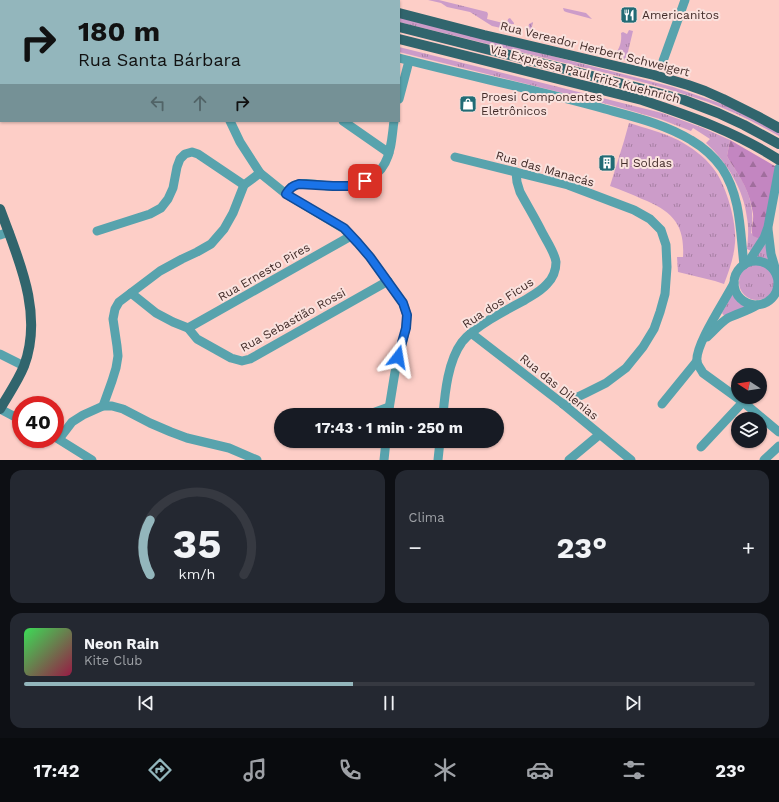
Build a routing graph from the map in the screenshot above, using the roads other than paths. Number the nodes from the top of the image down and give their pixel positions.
1 (685, 0) edge
2 (400, 13) edge
3 (400, 27) edge
4 (400, 39) edge
5 (400, 58) edge
6 (409, 61) junction
7 (663, 61) dead end
8 (400, 95) edge
9 (230, 122) edge
10 (344, 122) edge
11 (394, 122) edge
12 (776, 126) edge
13 (779, 144) edge
14 (389, 153) junction
15 (455, 157) dead end
16 (779, 160) edge
17 (779, 168) edge
18 (516, 172) junction
19 (260, 173) junction
20 (244, 185) junction
21 (286, 194) junction
22 (0, 208) edge
23 (768, 227) junction
24 (97, 230) dead end
25 (4, 234) edge
26 (351, 236) junction
27 (747, 263) junction
28 (778, 278) edge
29 (388, 281) junction
30 (734, 283) junction
31 (131, 293) junction
32 (757, 305) junction
33 (188, 328) junction
34 (471, 333) junction
35 (701, 343) junction
36 (0, 354) edge
37 (697, 361) junction
38 (24, 366) junction
39 (731, 393) edge
40 (563, 404) junction
41 (662, 404) dead end
42 (741, 404) edge
43 (745, 404) edge
44 (102, 406) junction
45 (389, 408) edge
46 (444, 408) edge
47 (0, 409) edge
48 (12, 415) edge
49 (64, 431) edge
50 (779, 432) edge
51 (600, 435) junction
52 (64, 442) edge
53 (779, 446) edge
54 (701, 447) dead end
55 (385, 448) edge
56 (439, 448) edge
57 (92, 460) edge
58 (257, 460) edge
59 (384, 460) edge
60 (438, 460) edge
61 (569, 460) edge
62 (631, 460) edge
63 (764, 460) edge

1 - 7 street
2 - 12 main road, Rua Vereador Herbert Schweigert
3 - 13 main road, Via Expressa Paul Fritz Kuehnrich
4 - 16 main road, Via Expressa Paul Fritz Kuehnrich
5 - 6 street
6 - 8 street
6 - 27 street
9 - 19 street
10 - 14 street
11 - 14 street
14 - 21 street
15 - 18 street, Rua das Manacás
17 - 23 street
18 - 34 street, Rua dos Ficus
18 - 40 street, Rua das Manacás
19 - 20 street
19 - 21 street
20 - 24 street
20 - 31 street
21 - 26 street
22 - 25 main road
23 - 27 street
23 - 28 street
25 - 38 main road
26 - 29 street
26 - 33 street, Rua Ernesto Pires
27 - 28 street
27 - 30 street
28 - 32 street
29 - 33 street, Rua Sebastião Rossi
29 - 45 street
30 - 32 street
30 - 35 street
31 - 33 street, Rua Sebastião Rossi
31 - 44 street
32 - 35 street
34 - 40 street, Rua das Dilenias
34 - 46 street, Rua dos Ficus
35 - 37 street
36 - 38 street
37 - 39 street
37 - 41 street
38 - 47 main road
40 - 51 street, Rua das Dilenias
42 - 54 street
43 - 50 street
44 - 49 street
44 - 58 street
47 - 48 street
51 - 61 street
51 - 62 street, Rua das Dilenias
52 - 57 street
53 - 63 street
55 - 59 street
56 - 60 street

